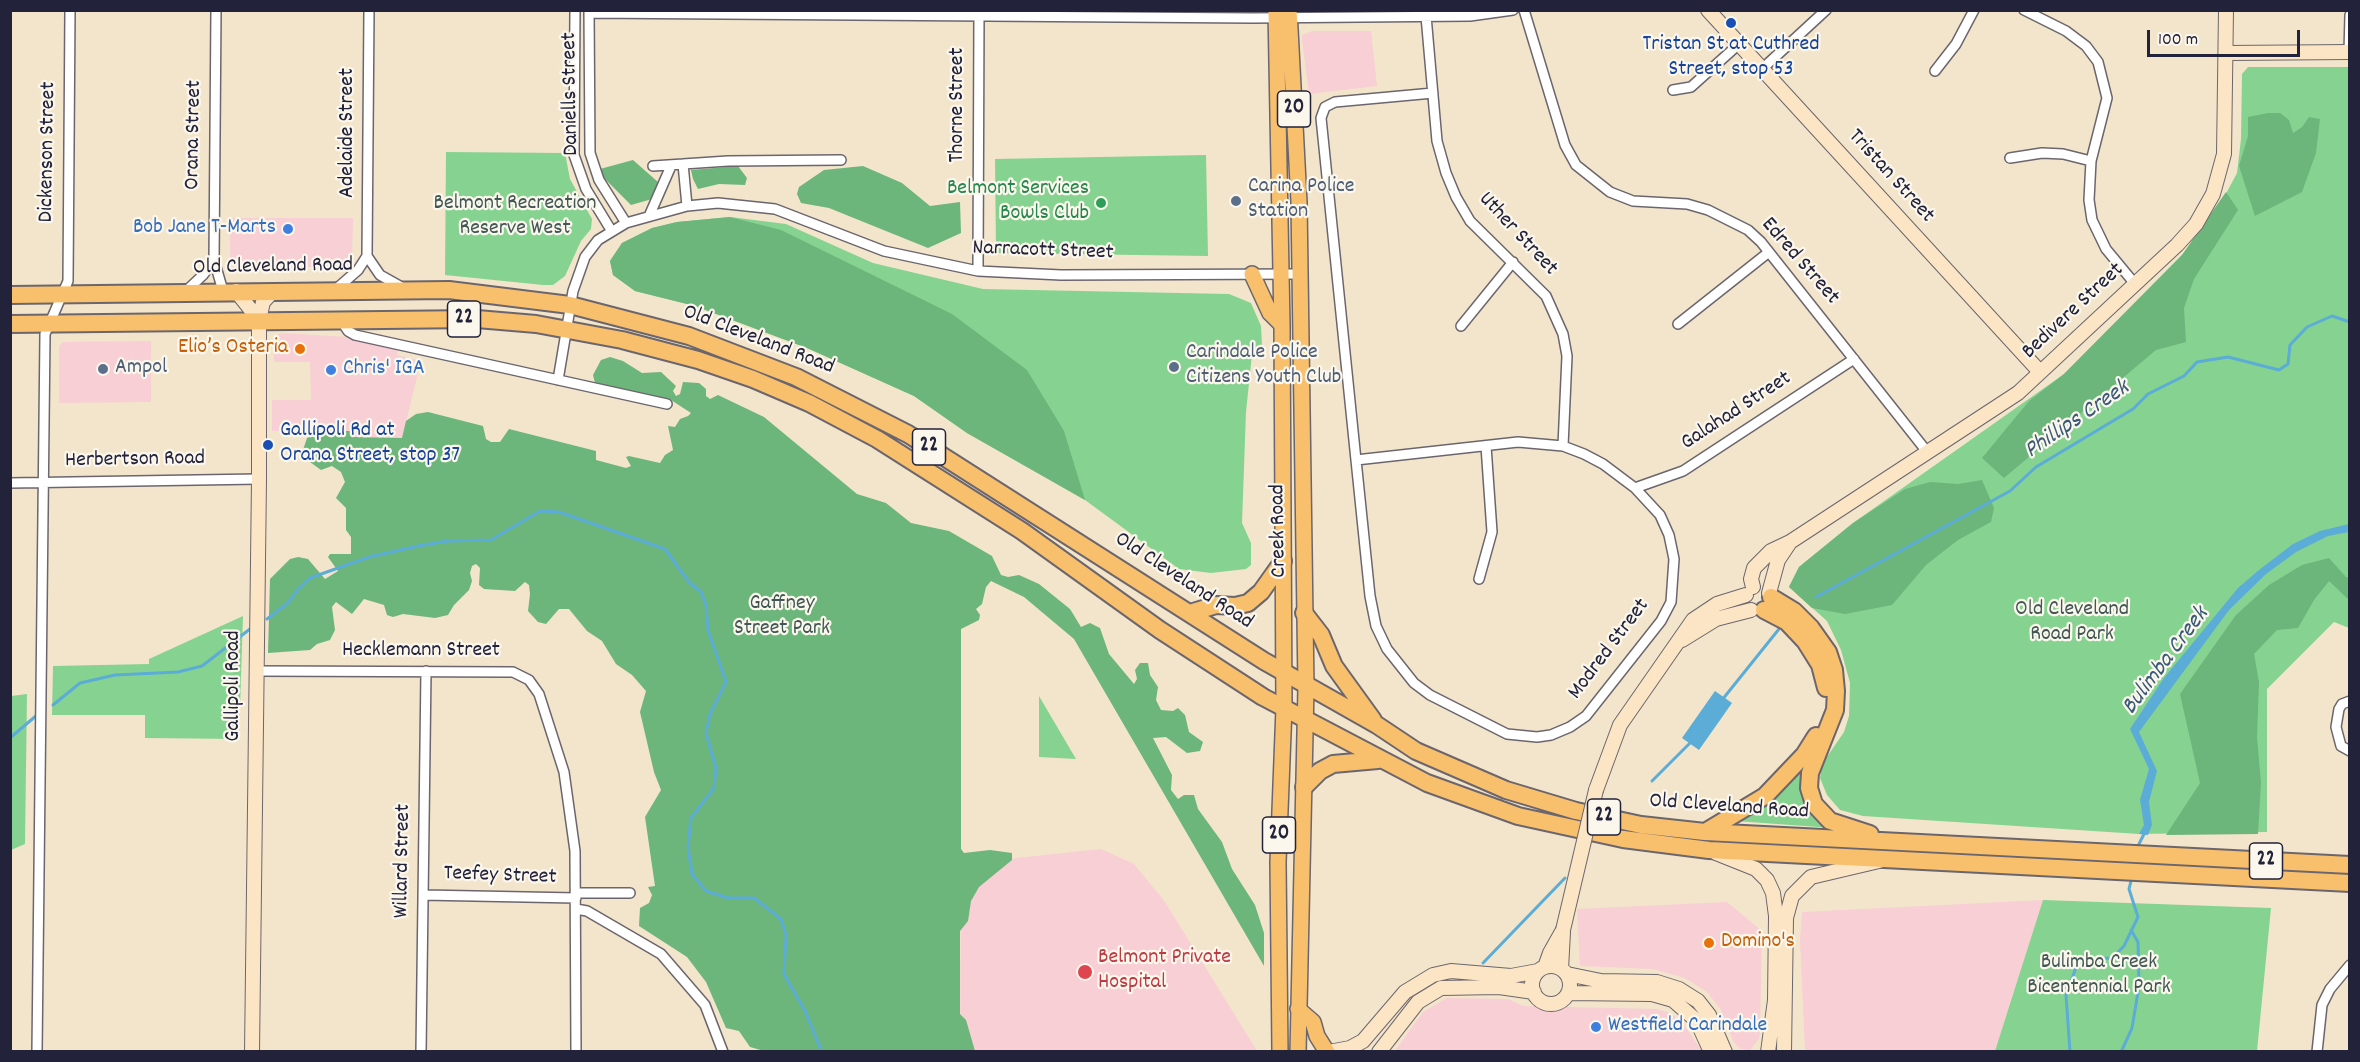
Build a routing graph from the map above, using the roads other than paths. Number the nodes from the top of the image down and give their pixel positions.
1 (70, 10) edge
2 (216, 10) edge
3 (369, 10) edge
4 (575, 10) edge
5 (1513, 10) edge
6 (1524, 10) edge
7 (1708, 10) edge
8 (1826, 10) edge
9 (1974, 10) edge
10 (2025, 10) edge
11 (2226, 10) edge
12 (589, 12) edge
13 (979, 13) edge
14 (1282, 13) edge
15 (2349, 15) edge
16 (1426, 16) junction
17 (1739, 44) junction
18 (2349, 52) edge
19 (2226, 53) junction
20 (1762, 69) junction
21 (1935, 70) dead end
22 (1673, 90) dead end
23 (1433, 93) junction
24 (2010, 158) dead end
25 (841, 160) dead end
26 (2091, 161) junction
27 (683, 164) junction
28 (653, 166) dead end
29 (671, 166) junction
30 (687, 206) junction
31 (650, 214) junction
32 (626, 223) junction
33 (611, 230) junction
34 (1769, 252) junction
35 (367, 255) junction
36 (214, 260) junction
37 (1513, 262) junction
38 (978, 271) junction
39 (1252, 274) junction
40 (1281, 274) junction
41 (1300, 274) junction
42 (2135, 284) junction
43 (405, 289) junction
44 (335, 290) junction
45 (229, 291) junction
46 (273, 291) junction
47 (184, 292) junction
48 (64, 294) junction
49 (10, 295) edge
50 (570, 305) junction
51 (340, 319) junction
52 (259, 320) junction
53 (10, 324) edge
54 (47, 324) junction
55 (1678, 324) dead end
56 (1282, 325) junction
57 (1461, 326) dead end
58 (566, 330) junction
59 (1854, 360) junction
60 (2040, 372) junction
61 (558, 380) junction
62 (667, 404) dead end
63 (1486, 446) junction
64 (1563, 446) junction
65 (1928, 453) junction
66 (1356, 460) junction
67 (259, 479) junction
68 (44, 482) junction
69 (10, 483) edge
70 (1635, 488) junction
71 (1790, 542) junction
72 (1283, 561) junction
73 (1479, 579) dead end
74 (1749, 591) junction
75 (1764, 603) junction
76 (1190, 613) junction
77 (1304, 613) junction
78 (1676, 645) junction
79 (256, 671) junction
80 (426, 671) junction
81 (1283, 673) junction
82 (1306, 687) junction
83 (2349, 701) edge
84 (1284, 708) junction
85 (1305, 720) junction
86 (1377, 725) junction
87 (2349, 751) edge
88 (1379, 760) junction
89 (1304, 787) junction
90 (1705, 832) junction
91 (1896, 842) junction
92 (1709, 850) junction
93 (1884, 859) junction
94 (2349, 865) edge
95 (2349, 883) edge
96 (630, 893) dead end
97 (423, 895) junction
98 (576, 896) junction
99 (576, 909) junction
100 (1563, 930) junction
101 (2349, 965) edge
102 (1542, 969) junction
103 (1564, 972) junction
104 (1511, 982) junction
105 (1534, 992) junction
106 (1568, 993) junction
107 (1298, 1009) junction
108 (576, 1051) edge
109 (37, 1052) edge
110 (252, 1052) edge
111 (422, 1052) edge
112 (585, 1052) edge
113 (723, 1052) edge
114 (1280, 1052) edge
115 (1298, 1052) edge
116 (1328, 1052) edge
117 (1379, 1052) edge
118 (1711, 1052) edge
119 (1725, 1052) edge
120 (1768, 1052) edge
121 (1784, 1052) edge
122 (2317, 1052) edge

1 - 48 street, Dickenson Street
2 - 36 street, Orana Street
3 - 35 street, Adelaide Street
4 - 33 street, Daniells Street
5 - 16 street
6 - 34 street, Edred Street
7 - 17 street, Tristan Street
8 - 20 street
9 - 21 street
10 - 26 street
11 - 19 street, Bedivere Street
12 - 13 street
12 - 32 street, Daniells Street
13 - 14 street
13 - 38 street, Thorne Street
14 - 16 street
14 - 40 main road, Creek Road / 20
14 - 41 main road, Creek Road / 20
15 - 18 street
16 - 23 street, Uther Street
17 - 20 street, Tristan Street
17 - 22 street
18 - 19 street
19 - 42 street, Bedivere Street
20 - 60 street, Tristan Street
23 - 37 street, Uther Street
23 - 66 street, Modred Street
24 - 26 street
25 - 27 street
26 - 42 street
27 - 29 street
27 - 30 street
28 - 29 street
29 - 31 street
30 - 31 street, Narracott Street
30 - 38 street, Narracott Street
31 - 32 street, Narracott Street
32 - 33 street
33 - 50 street
34 - 55 street
34 - 59 street, Edred Street
35 - 43 street
35 - 44 street
36 - 45 street, Orana Street
36 - 47 street
37 - 57 street
37 - 64 street, Uther Street
38 - 39 street, Narracott Street
39 - 40 street, Narracott Street
39 - 56 main road
40 - 41 street, Narracott Street
40 - 56 main road, Creek Road / 20
41 - 77 main road, Creek Road / 20
42 - 60 street, Bedivere Street
43 - 44 highway, Old Cleveland Road / 22
43 - 50 highway, Old Cleveland Road / 22
44 - 46 highway, Old Cleveland Road / 22
45 - 46 highway, Old Cleveland Road / 22
45 - 47 highway, Old Cleveland Road / 22
45 - 52 street
46 - 52 street
47 - 48 highway, Old Cleveland Road / 22
48 - 49 highway, Old Cleveland Road / 22
48 - 54 street
50 - 58 street
50 - 76 highway, Old Cleveland Road / 22
51 - 52 highway, Old Cleveland Road / 22
51 - 58 highway, Old Cleveland Road / 22
51 - 61 street
52 - 54 highway, Old Cleveland Road / 22
52 - 67 street, Gallipoli Road
53 - 54 highway, Old Cleveland Road / 22
54 - 68 street
56 - 72 main road, Creek Road / 20
58 - 61 street
58 - 84 highway, Old Cleveland Road / 22
59 - 65 street, Edred Street
59 - 70 street, Galahad Street
60 - 65 street, Bedivere Street
61 - 62 street
63 - 64 street, Modred Street
63 - 66 street, Modred Street
63 - 73 street
64 - 70 street, Modred Street
65 - 71 street, Bedivere Street
66 - 70 street, Modred Street
67 - 68 street, Herbertson Road
67 - 79 street, Gallipoli Road
68 - 69 street, Herbertson Road
68 - 109 street
71 - 74 street, Bedivere Street
71 - 75 street, Bedivere Street
72 - 76 highway
72 - 81 main road, Creek Road / 20
74 - 75 street
74 - 75 street
74 - 78 street
75 - 78 street
75 - 90 highway
75 - 91 highway
76 - 81 highway, Old Cleveland Road / 22
77 - 82 main road, Creek Road / 20
77 - 86 highway
78 - 100 street, bridge
79 - 80 street, Hecklemann Street
79 - 110 street, Gallipoli Road
80 - 97 street, Willard Street
80 - 98 street, Hecklemann Street
81 - 82 highway, Old Cleveland Road / 22
81 - 84 main road, Creek Road / 20
82 - 85 main road, Creek Road / 20
82 - 86 highway, Old Cleveland Road / 22
83 - 87 street
84 - 85 highway, Old Cleveland Road / 22
84 - 114 main road, Creek Road / 20
85 - 88 highway, Old Cleveland Road / 22
85 - 89 main road, Creek Road / 20
86 - 90 highway, Old Cleveland Road / 22
88 - 89 highway
88 - 92 highway, Old Cleveland Road / 22
89 - 107 main road, Creek Road / 20
90 - 91 highway, Old Cleveland Road / 22
91 - 94 highway, Old Cleveland Road / 22
92 - 93 highway, Old Cleveland Road / 22
92 - 120 street
93 - 95 highway, Old Cleveland Road / 22
93 - 121 street
96 - 98 street, Teefey Street
97 - 98 street, Teefey Street
97 - 111 street, Willard Street
98 - 99 street, Hecklemann Street
99 - 108 street, Hecklemann Street
99 - 113 street
100 - 102 street
100 - 103 street
101 - 122 street
102 - 103 street
102 - 104 street
102 - 105 street
103 - 106 street
103 - 119 street
104 - 105 street
104 - 116 street
104 - 117 street
105 - 106 street
106 - 118 street
107 - 115 main road, Creek Road / 20
107 - 116 main road
108 - 112 street, Hecklemann Street

